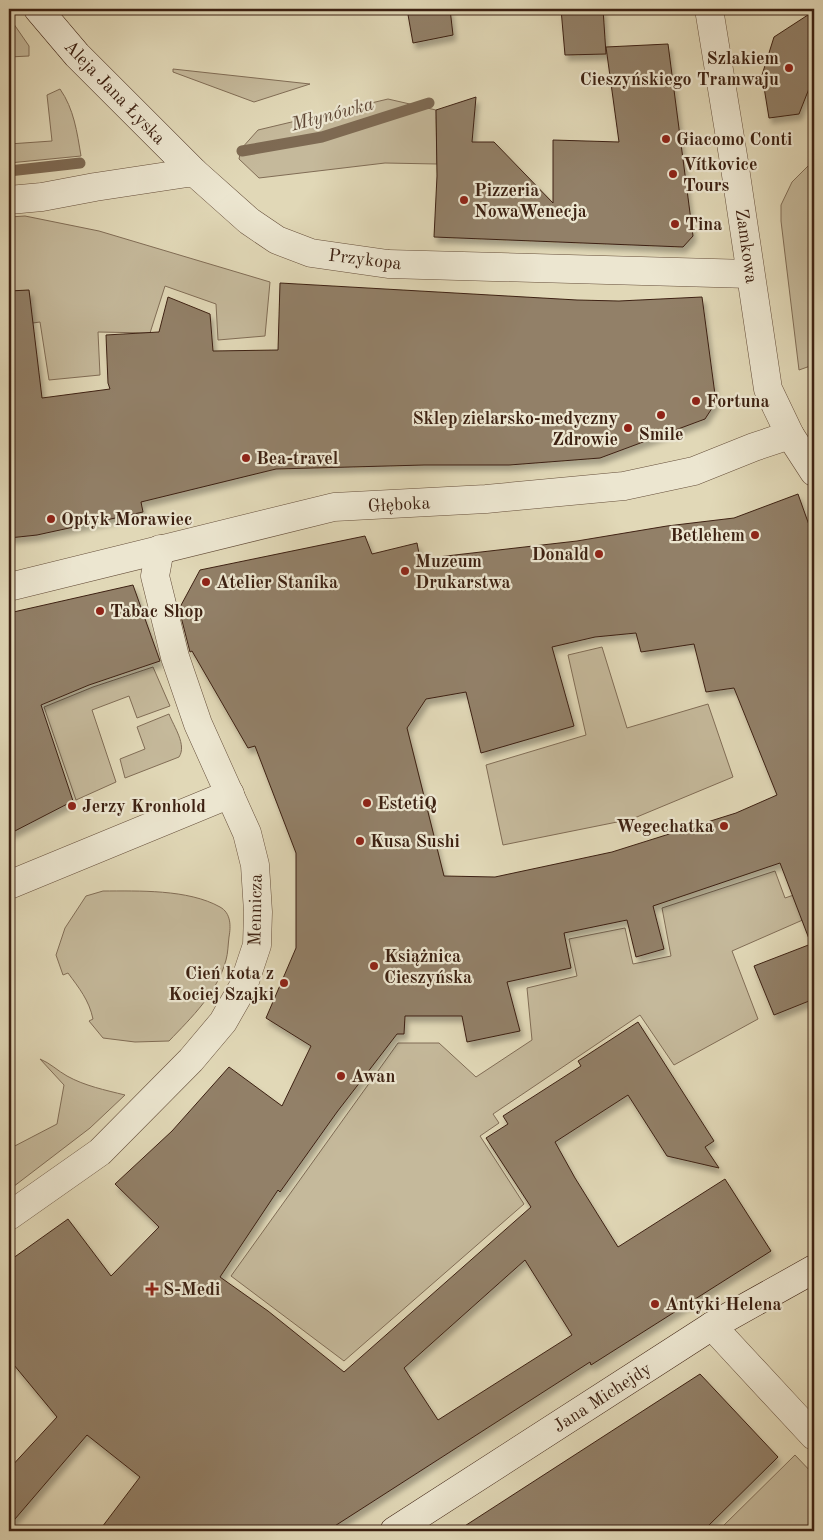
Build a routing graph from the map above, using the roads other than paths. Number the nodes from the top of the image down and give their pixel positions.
1 (38, 9) edge
2 (709, 9) edge
3 (194, 172) junction
4 (9, 200) edge
5 (750, 274) junction
6 (790, 435) junction
7 (814, 472) edge
8 (160, 550) junction
9 (9, 587) edge
10 (230, 794) junction
11 (9, 885) edge
12 (9, 1216) edge
13 (814, 1269) edge
14 (712, 1326) junction
15 (814, 1436) edge
16 (394, 1531) edge

1 - 3 street, Aleja Jana Łyska
2 - 5 street, Zamkowa
3 - 4 street
3 - 5 street, Przykopa
5 - 6 street, Zamkowa
6 - 7 street, Zamkowa
6 - 8 street, Głęboka
8 - 9 street, Głęboka
8 - 10 street, Mennicza
10 - 11 street
10 - 12 street, Mennicza
13 - 14 street, Jana Michejdy
14 - 15 street
14 - 16 street, Jana Michejdy

